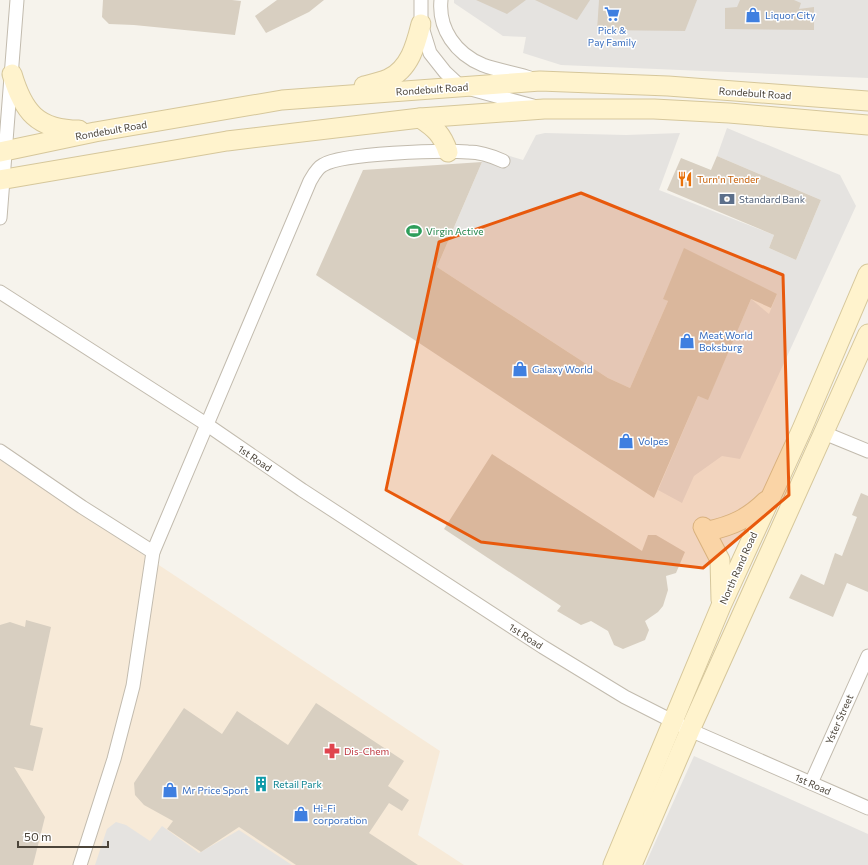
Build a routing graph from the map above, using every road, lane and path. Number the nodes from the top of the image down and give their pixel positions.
1 (17, 0) edge
2 (421, 0) edge
3 (442, 0) edge
4 (421, 24) junction
5 (12, 74) junction
6 (540, 81) junction
7 (460, 86) junction
8 (336, 95) junction
9 (868, 101) edge
10 (544, 109) junction
11 (420, 118) junction
12 (843, 123) junction
13 (868, 125) edge
14 (95, 132) junction
15 (868, 140) edge
16 (3, 152) edge
17 (448, 152) junction
18 (503, 161) dead end
19 (2, 180) edge
20 (0, 218) edge
21 (868, 274) edge
22 (0, 292) edge
23 (868, 334) edge
24 (206, 424) junction
25 (824, 434) junction
26 (0, 451) edge
27 (868, 451) edge
28 (770, 497) junction
29 (153, 552) junction
30 (721, 606) junction
31 (868, 656) edge
32 (672, 721) junction
33 (690, 730) junction
34 (811, 783) junction
35 (868, 808) edge
36 (80, 865) edge
37 (612, 865) edge
38 (632, 865) edge

1 - 5 street
2 - 4 street
3 - 6 street
4 - 7 street
4 - 8 main road
5 - 14 main road
5 - 16 street
6 - 7 main road, Rondebult Road
6 - 9 main road, Rondebult Road
7 - 8 main road, Rondebult Road
7 - 10 street
8 - 14 main road, Rondebult Road
10 - 11 main road
10 - 12 main road
11 - 17 main road
11 - 19 main road
12 - 13 main road
12 - 15 main road
14 - 16 main road, Rondebult Road
16 - 19 street
17 - 18 street
17 - 24 street
19 - 20 street
21 - 28 main road, North Rand Road
22 - 24 street, 1st Road
23 - 25 main road
24 - 29 street
24 - 32 street, 1st Road
25 - 27 street
25 - 33 main road
26 - 29 street
28 - 30 main road, North Rand Road
28 - 30 main road
29 - 36 street
30 - 32 main road, North Rand Road
31 - 34 street, Yster Street
32 - 33 street, 1st Road
32 - 37 main road, North Rand Road
33 - 34 street, 1st Road
33 - 38 main road
34 - 35 street, 1st Road

